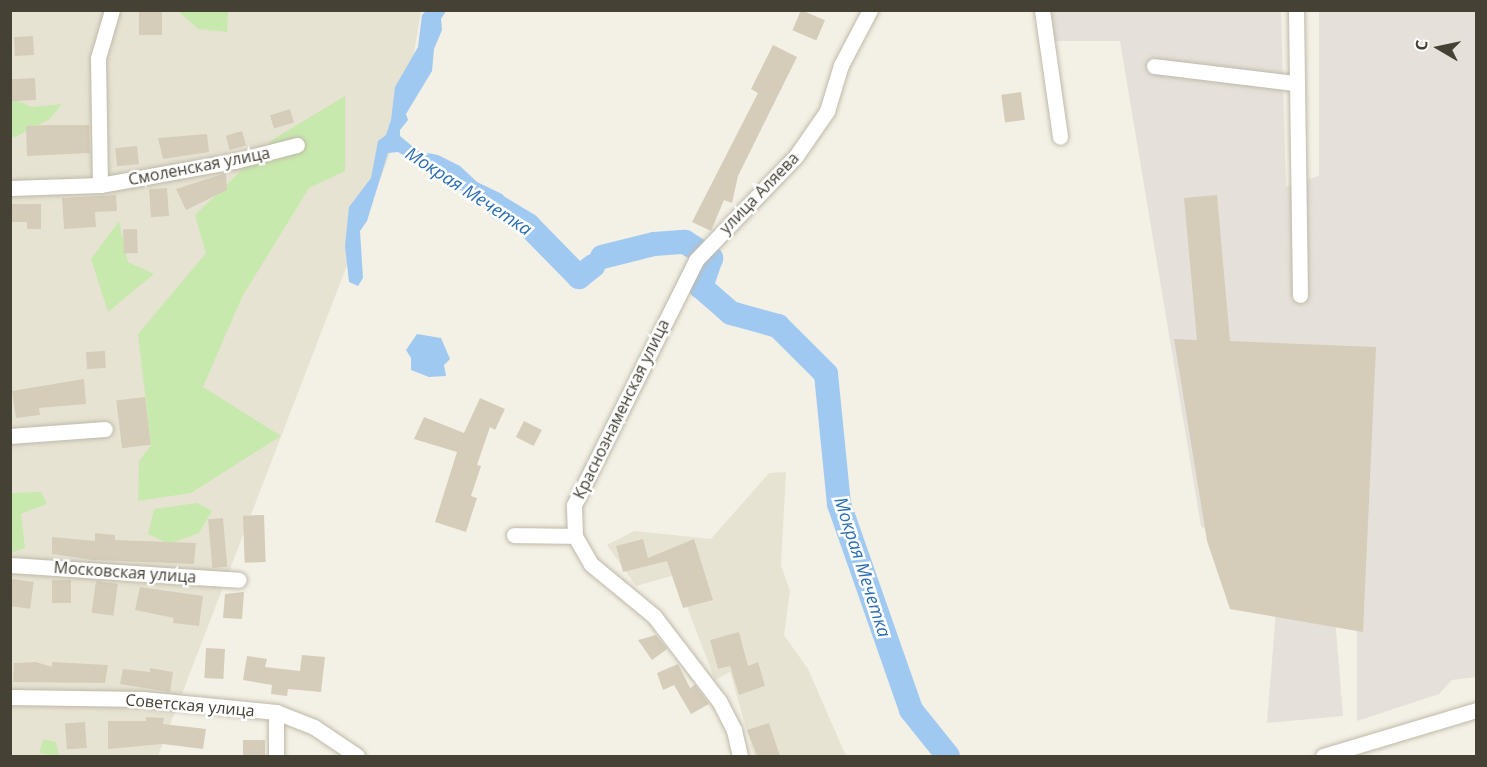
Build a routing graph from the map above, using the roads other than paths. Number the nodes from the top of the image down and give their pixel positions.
1 (112, 10) edge
2 (870, 10) edge
3 (1042, 10) edge
4 (1296, 10) edge
5 (1154, 66) dead end
6 (1295, 82) junction
7 (1060, 137) dead end
8 (297, 145) dead end
9 (100, 185) junction
10 (10, 188) edge
11 (696, 260) joint
12 (1300, 295) dead end
13 (105, 429) dead end
14 (10, 436) edge
15 (514, 535) dead end
16 (575, 536) junction
17 (10, 565) edge
18 (239, 580) dead end
19 (10, 697) edge
20 (1476, 710) edge
21 (276, 712) junction
22 (276, 756) edge
23 (357, 756) edge
24 (740, 756) edge
25 (1323, 756) edge

1 - 9 street
2 - 11 street, улица Аляева
3 - 7 street
4 - 6 street
5 - 6 street
6 - 12 street
8 - 9 street, Смоленская улица
9 - 10 street, Смоленская улица
11 - 16 street, Краснознаменская улица
13 - 14 street
15 - 16 street
16 - 24 street, Краснознаменская улица
17 - 18 street, Московская улица
19 - 21 street, Советская улица
20 - 25 street
21 - 22 street
21 - 23 street, Советская улица

